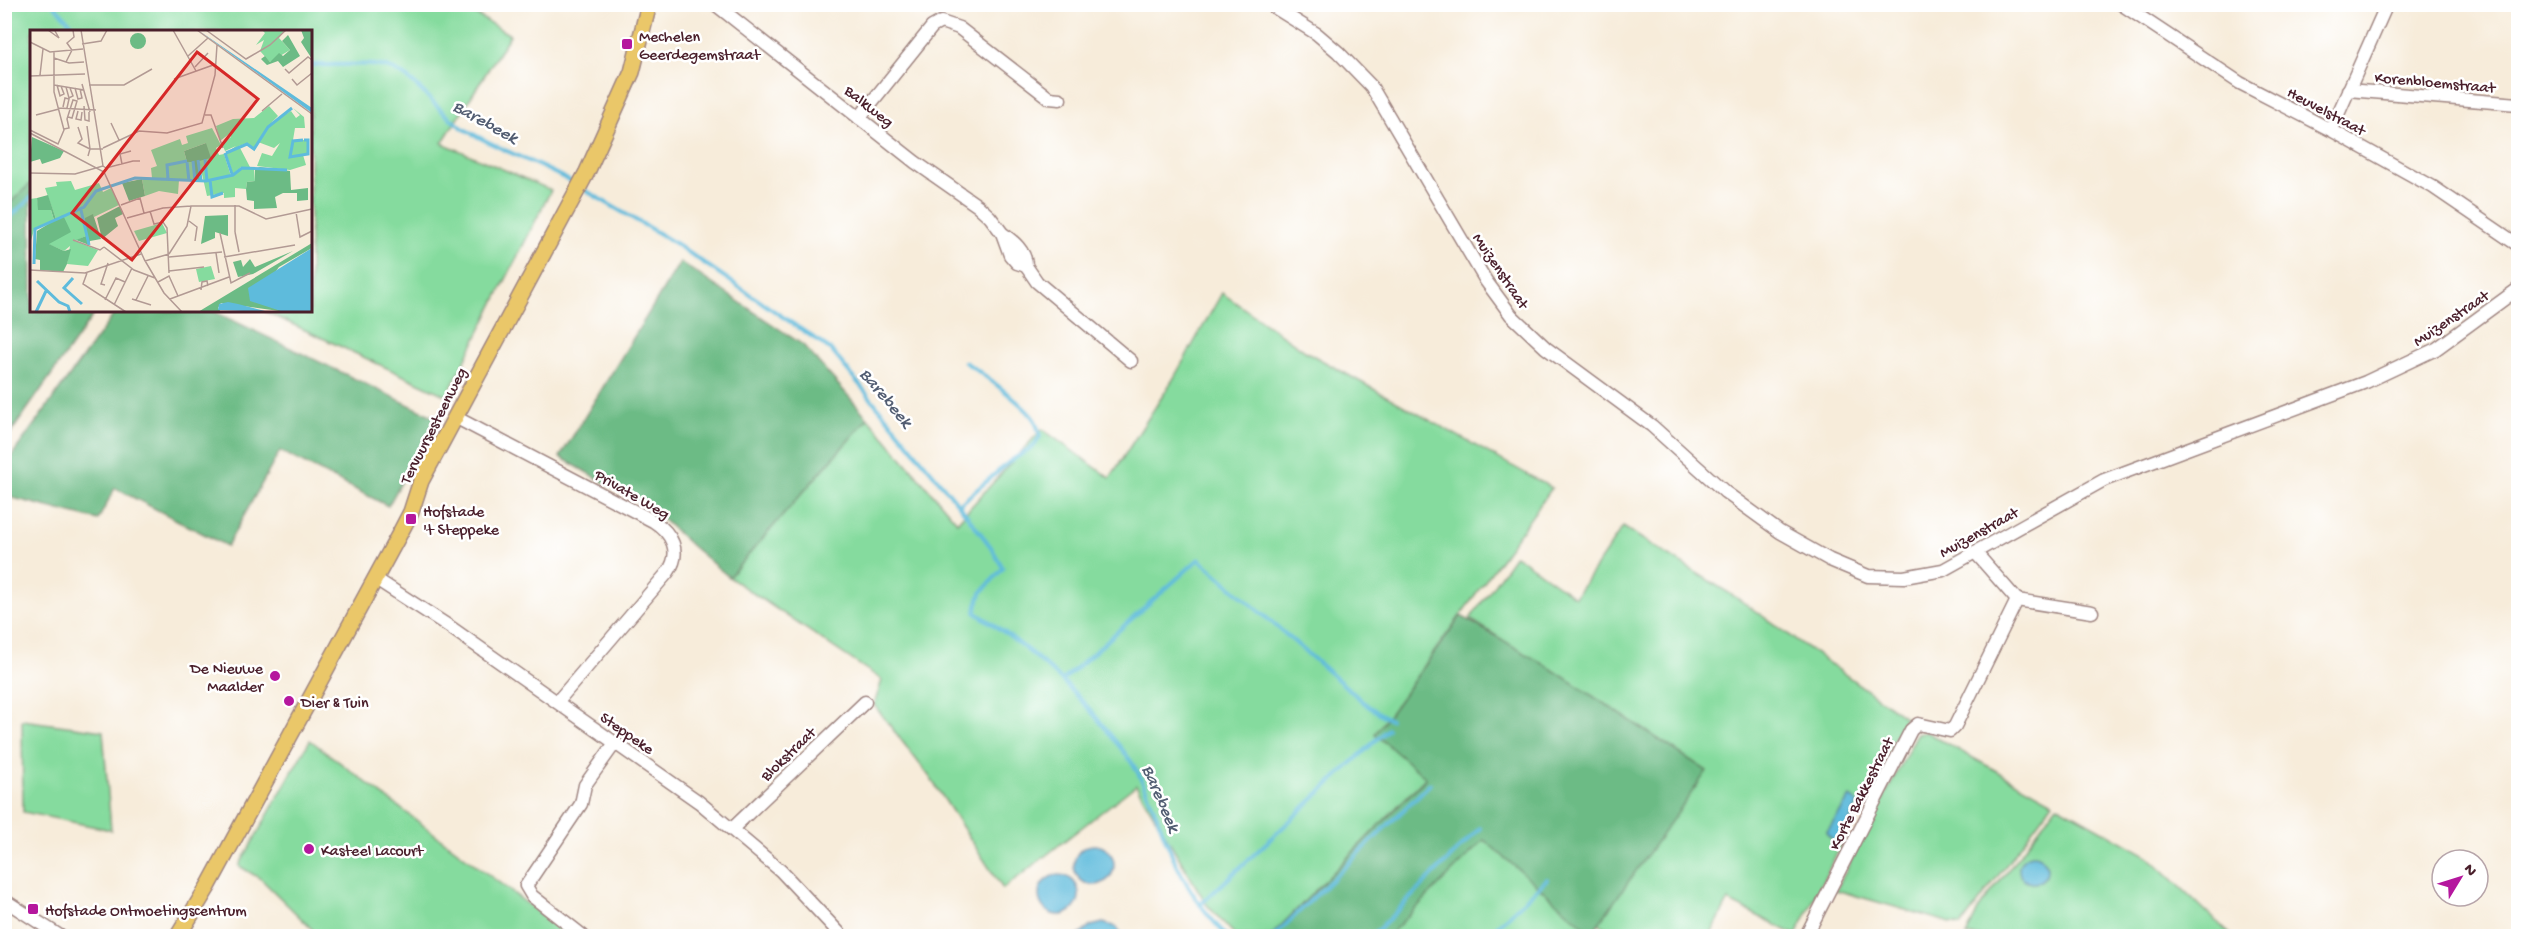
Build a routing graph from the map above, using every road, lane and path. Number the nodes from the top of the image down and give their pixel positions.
1 (648, 4) edge
2 (715, 4) edge
3 (1269, 4) edge
4 (2121, 4) edge
5 (2387, 4) edge
6 (2348, 90) junction
7 (1060, 99) dead end
8 (2518, 104) edge
9 (859, 118) junction
10 (2331, 130) junction
11 (2518, 245) edge
12 (2518, 289) edge
13 (1131, 361) dead end
14 (455, 417) junction
15 (1975, 552) junction
16 (376, 579) junction
17 (2017, 600) junction
18 (2092, 612) dead end
19 (557, 702) junction
20 (865, 702) dead end
21 (615, 743) junction
22 (733, 828) junction
23 (210, 885) junction
24 (4, 900) edge
25 (60, 936) edge
26 (178, 936) edge
27 (186, 936) edge
28 (583, 936) edge
29 (842, 936) edge
30 (1806, 936) edge

1 - 14 main road, Tervuursesteenweg
2 - 9 street, Balkweg
3 - 15 street, Muizenstraat
4 - 10 street, Heuvelstraat
5 - 6 street
6 - 8 street, Korenbloemstraat
6 - 10 street
7 - 9 street
9 - 13 street, Balkweg
10 - 11 street, Heuvelstraat
12 - 15 street, Muizenstraat
14 - 16 main road, Tervuursesteenweg
14 - 19 street, Private Weg
15 - 17 street
16 - 19 street, Steppeke
16 - 23 main road, Tervuursesteenweg
17 - 18 street
17 - 30 street, Korte Bakkestraat
19 - 21 street, Steppeke
20 - 22 street, Blokstraat
21 - 22 street, Steppeke
21 - 28 street
22 - 29 street, Steppeke
23 - 26 main road, Tervuursesteenweg
23 - 27 main road, Tervuursesteenweg
24 - 25 street

